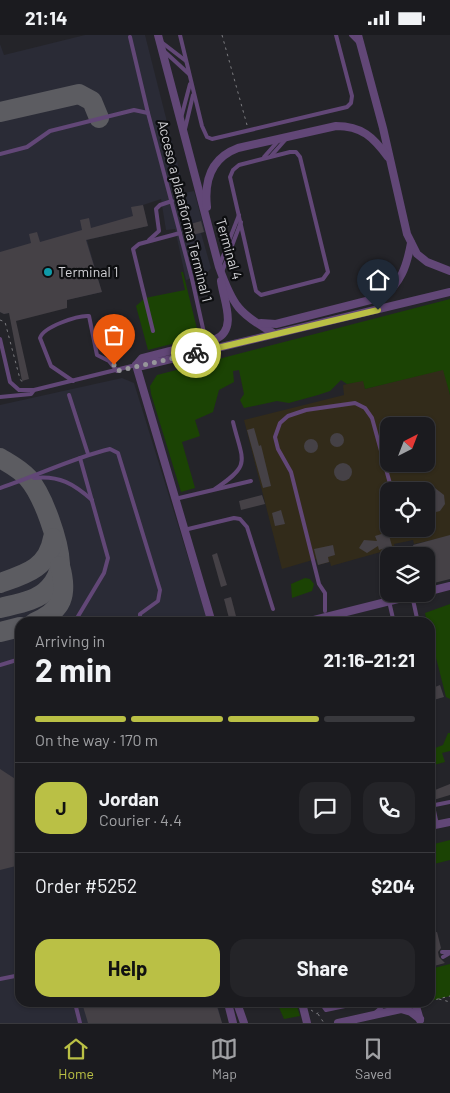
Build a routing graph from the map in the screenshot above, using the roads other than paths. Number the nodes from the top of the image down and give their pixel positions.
1 (180, 35) edge
2 (336, 35) edge
3 (351, 35) edge
4 (358, 35) edge
5 (130, 37) dead end
6 (159, 38) edge
7 (360, 44) junction
8 (163, 50) junction
9 (186, 62) junction
10 (190, 76) junction
11 (191, 82) junction
12 (194, 93) junction
13 (148, 113) junction
14 (180, 121) junction
15 (183, 133) junction
16 (284, 138) junction
17 (0, 154) edge
18 (271, 156) junction
19 (389, 158) junction
20 (262, 159) junction
21 (172, 201) junction
22 (239, 215) junction
23 (241, 223) junction
24 (210, 228) junction
25 (180, 233) junction
26 (147, 242) junction
27 (411, 243) junction
28 (220, 270) junction
29 (450, 271) edge
30 (450, 293) edge
31 (249, 319) junction
32 (153, 331) dead end
33 (275, 334) junction
34 (0, 339) edge
35 (206, 340) junction
36 (208, 351) junction
37 (136, 365) junction
38 (117, 371) junction
39 (73, 381) junction
40 (32, 390) junction
41 (69, 395) dead end
42 (0, 397) edge
43 (233, 423) dead end
44 (88, 454) junction
45 (80, 458) junction
46 (29, 479) junction
47 (251, 481) dead end
48 (390, 482) edge
49 (0, 488) edge
50 (215, 489) junction
51 (175, 499) junction
52 (94, 502) junction
53 (184, 530) junction
54 (450, 586) edge
55 (435, 590) edge
56 (385, 602) edge
57 (389, 602) edge
58 (416, 602) edge
59 (273, 609) dead end
60 (78, 617) edge
61 (140, 617) edge
62 (210, 617) edge
63 (326, 617) edge
64 (393, 617) edge
65 (417, 617) edge
66 (15, 660) edge
67 (0, 665) edge
68 (450, 801) edge
69 (435, 805) edge
70 (450, 822) edge
71 (435, 825) edge
72 (450, 952) edge
73 (443, 954) dead end
74 (15, 976) edge
75 (0, 981) edge
76 (76, 1007) edge
77 (229, 1007) edge
78 (238, 1007) edge
79 (303, 1007) edge
80 (324, 1007) edge
81 (340, 1007) edge
82 (383, 1007) edge
83 (416, 1007) edge
84 (373, 1015) junction
85 (421, 1021) edge
86 (80, 1023) edge
87 (233, 1023) edge
88 (244, 1023) edge
89 (307, 1023) edge
90 (338, 1023) edge

1 - 9 lane
2 - 12 lane
3 - 7 lane
4 - 7 street
5 - 13 lane
6 - 8 street, Terminal 4
6 - 9 lane
7 - 19 street
8 - 10 lane
8 - 14 street, Terminal 4
9 - 10 lane
10 - 11 lane
11 - 12 lane
11 - 14 lane
12 - 15 lane
13 - 17 lane, Acceso a plataforma Terminal 1
13 - 21 lane, Acceso a plataforma Terminal 1
14 - 15 street, Terminal 4
15 - 24 street, Terminal 4
16 - 18 lane
16 - 19 street
16 - 20 lane
16 - 24 street
18 - 20 lane
18 - 23 lane
19 - 27 street
20 - 22 lane
21 - 25 lane, Acceso a plataforma Terminal 1
21 - 26 lane
22 - 23 lane
22 - 28 lane
23 - 28 lane
24 - 28 street, Terminal 4
25 - 26 lane
25 - 35 lane, Acceso a plataforma Terminal 1
26 - 32 lane
27 - 29 street
27 - 31 street
28 - 31 street, Terminal 4
28 - 35 street
30 - 33 street
31 - 33 street, Terminal 4
33 - 36 street
34 - 40 lane
35 - 36 lane, Acceso a plataforma Terminal 1
35 - 37 street
36 - 37 street
37 - 38 lane
37 - 51 street
38 - 39 lane
38 - 39 lane
39 - 40 lane
40 - 42 lane
41 - 44 lane
43 - 50 lane
44 - 45 lane
44 - 61 lane
45 - 46 lane
45 - 52 lane
46 - 49 lane
46 - 52 lane
47 - 50 lane
48 - 63 lane
50 - 51 lane
51 - 53 street
52 - 60 lane
53 - 59 lane
53 - 62 street
54 - 55 street
56 - 63 street
57 - 64 lane
58 - 65 lane
66 - 67 lane
68 - 69 lane
70 - 71 street
72 - 73 lane
74 - 75 lane
76 - 86 lane
77 - 87 street
78 - 88 street
79 - 89 street
80 - 81 lane
82 - 84 lane
83 - 85 street
84 - 85 street
84 - 90 street

